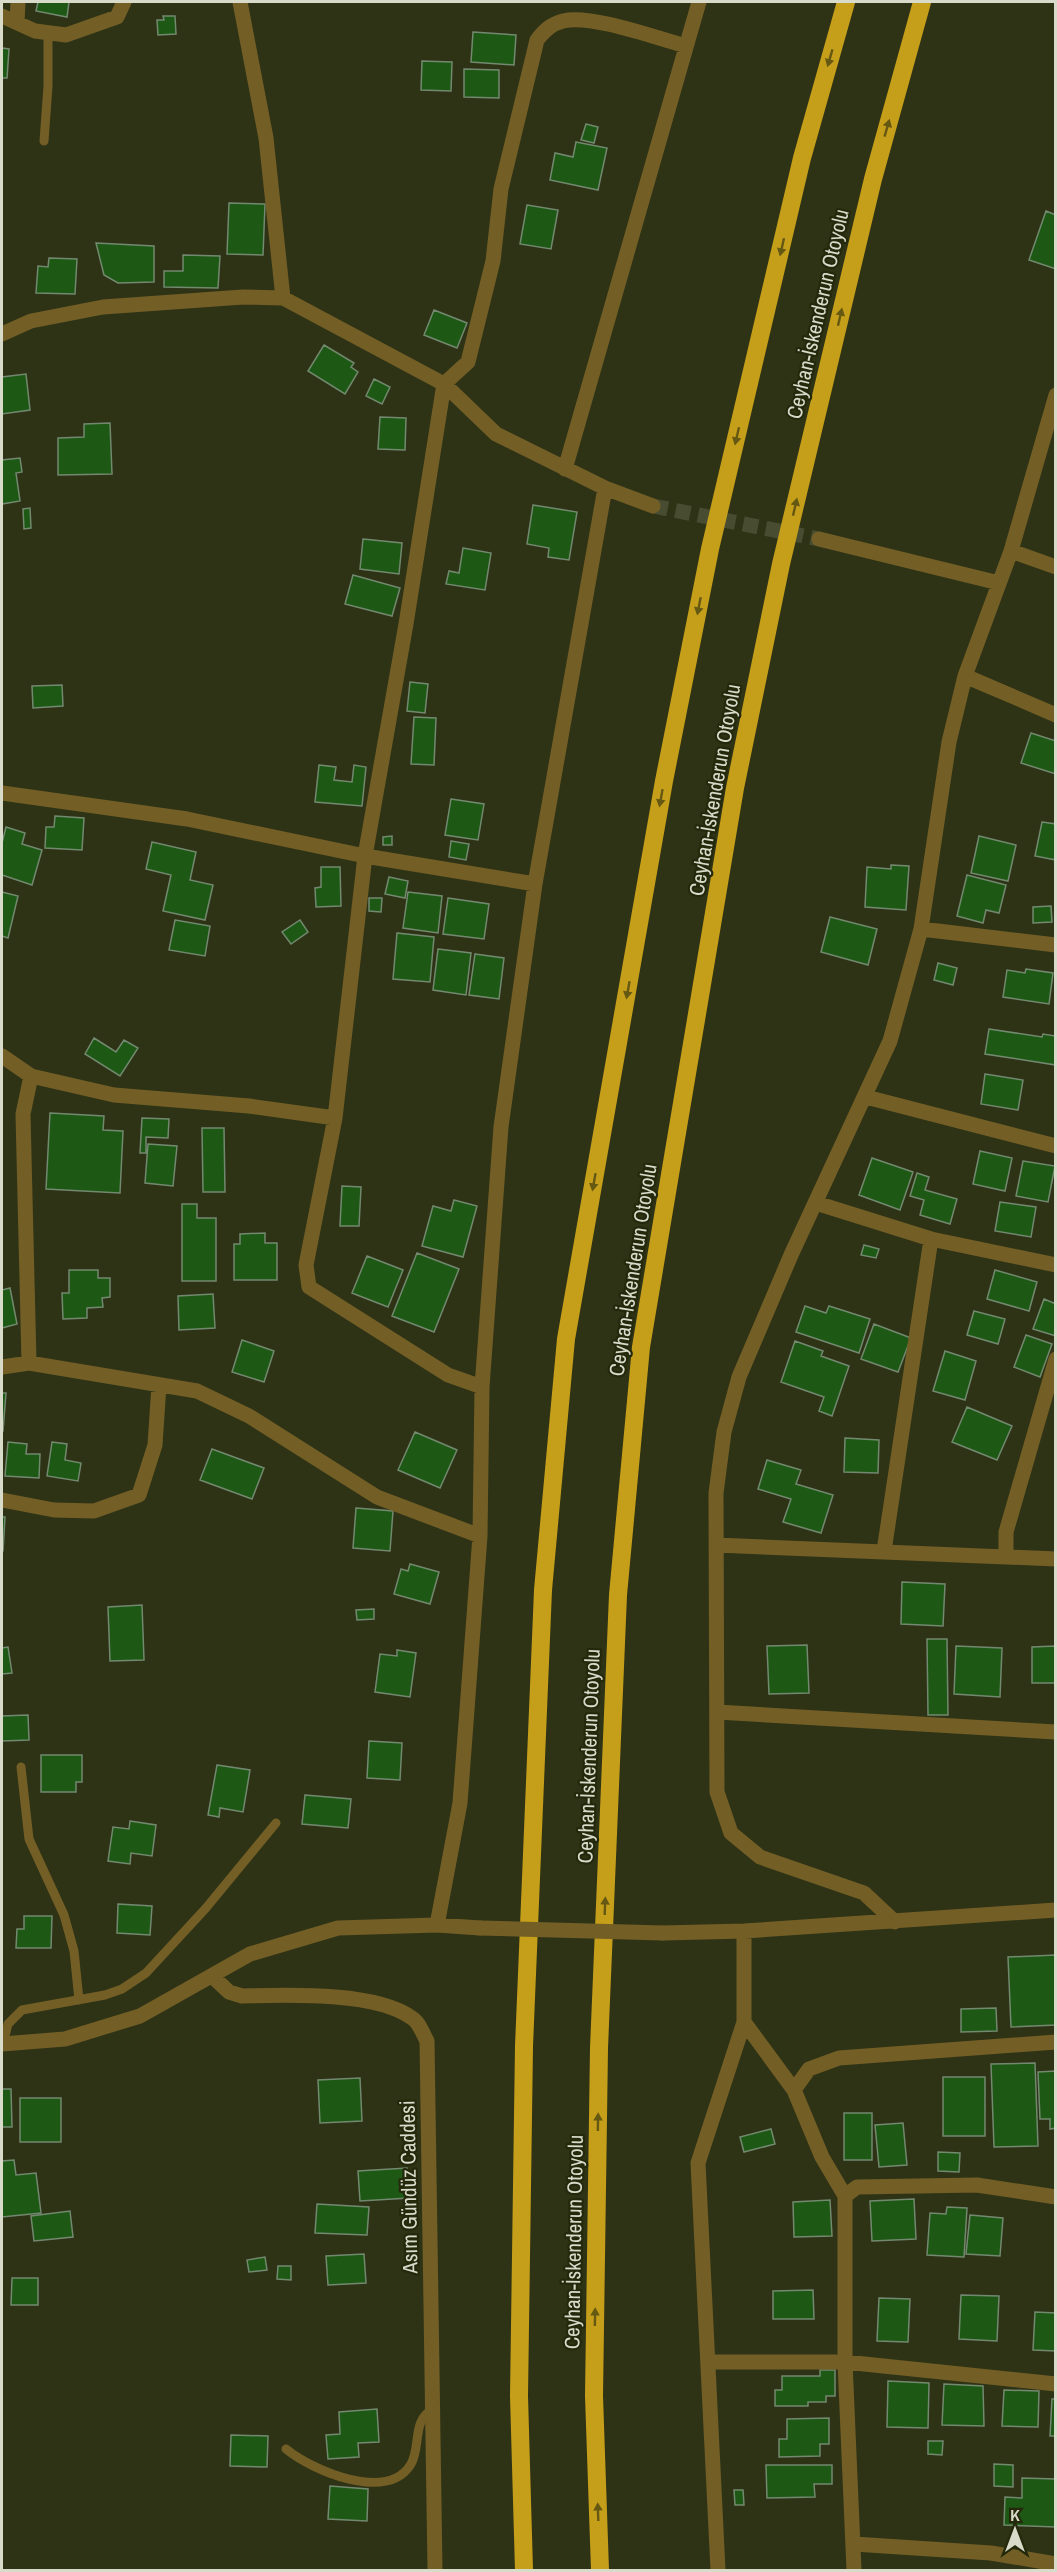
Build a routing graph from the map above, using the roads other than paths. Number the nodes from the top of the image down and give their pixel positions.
1 (18, 2) edge
2 (124, 2) edge
3 (240, 2) edge
4 (699, 2) edge
5 (846, 2) edge
6 (922, 2) edge
7 (2, 16) edge
8 (17, 22) junction
9 (48, 33) junction
10 (686, 45) junction
11 (44, 141) dead end
12 (283, 298) junction
13 (2, 334) edge
14 (444, 384) junction
15 (1056, 395) edge
16 (565, 469) junction
17 (605, 488) junction
18 (653, 506) tunnel mouth
19 (819, 540) tunnel mouth
20 (1011, 551) junction
21 (1056, 567) edge
22 (999, 583) junction
23 (964, 676) junction
24 (1056, 715) edge
25 (2, 793) edge
26 (365, 856) junction
27 (535, 884) junction
28 (921, 929) junction
29 (1056, 945) edge
30 (2, 1056) edge
31 (31, 1076) junction
32 (866, 1097) junction
33 (335, 1118) junction
34 (1056, 1146) edge
35 (816, 1203) junction
36 (931, 1239) junction
37 (1056, 1266) edge
38 (1056, 1359) edge
39 (29, 1362) junction
40 (2, 1367) edge
41 (159, 1385) junction
42 (482, 1388) junction
43 (2, 1500) edge
44 (480, 1536) junction
45 (716, 1545) junction
46 (884, 1551) junction
47 (1006, 1556) junction
48 (1056, 1559) edge
49 (717, 1712) junction
50 (1056, 1732) edge
51 (21, 1767) dead end
52 (276, 1823) dead end
53 (1056, 1910) edge
54 (895, 1922) junction
55 (437, 1925) junction
56 (744, 1930) junction
57 (212, 1976) junction
58 (79, 2000) junction
59 (744, 2022) junction
60 (1056, 2042) edge
61 (2, 2044) edge
62 (794, 2090) junction
63 (845, 2196) junction
64 (1056, 2197) edge
65 (708, 2362) junction
66 (845, 2362) junction
67 (1056, 2384) edge
68 (432, 2410) junction
69 (286, 2450) dead end
70 (854, 2544) junction
71 (1056, 2564) edge
72 (435, 2571) edge
73 (524, 2571) edge
74 (600, 2571) edge
75 (718, 2571) edge
76 (854, 2571) edge

1 - 8 street
2 - 9 street
3 - 12 street
4 - 10 street
5 -> 73 highway
74 -> 6 highway, Ceyhan-İskenderun Otoyolu
7 - 8 street
8 - 9 street
9 - 11 lane
10 - 14 street
10 - 16 street
12 - 13 street
12 - 14 street
14 - 16 street
14 - 26 street
15 - 20 street
16 - 17 street
17 - 18 street
17 - 27 street
19 - 22 street
20 - 21 street
20 - 22 street
22 - 23 street
23 - 24 street
23 - 28 street
25 - 26 street
26 - 27 street
26 - 33 street
27 - 42 street
28 - 29 street
28 - 32 street
30 - 31 street
31 - 33 street
31 - 39 street
32 - 34 street
32 - 35 street
33 - 42 street
35 - 36 street
35 - 45 street
36 - 37 street
36 - 46 street
38 - 47 street
39 - 40 street
39 - 41 street
41 - 43 street
41 - 44 street
42 - 44 street
44 - 55 street
45 - 46 street
45 - 49 street
46 - 47 street
47 - 48 street
49 - 50 street
49 - 54 street
51 - 58 lane
52 - 58 lane
53 - 54 street
54 - 56 street
55 - 56 street, bridge
55 - 57 street
56 - 59 street
57 - 61 street
57 - 68 street, Asım Gündüz Caddesi
58 - 61 lane
59 - 62 street
59 - 65 street
60 - 62 street
62 - 63 street
63 - 64 street
63 - 66 street
65 - 66 street
65 - 75 street
66 - 67 street
66 - 70 street
68 - 69 lane
68 - 72 street, Asım Gündüz Caddesi
70 - 71 street
70 - 76 street

